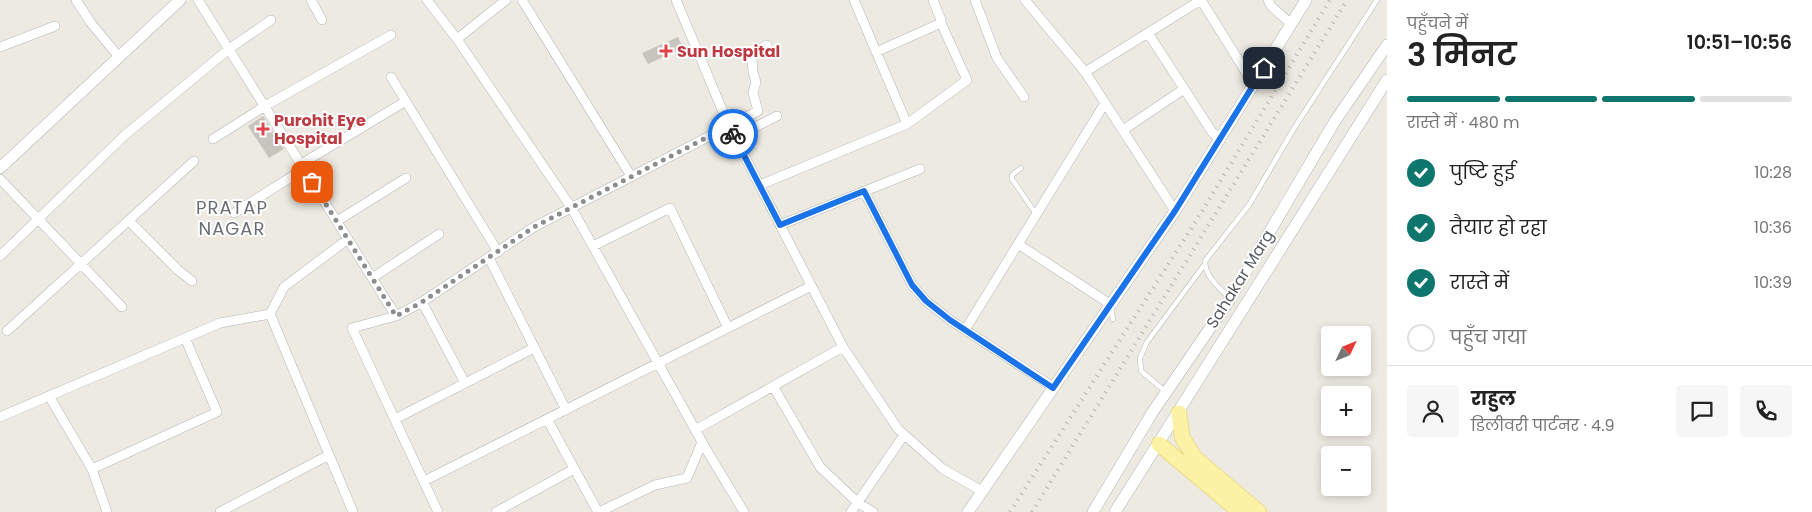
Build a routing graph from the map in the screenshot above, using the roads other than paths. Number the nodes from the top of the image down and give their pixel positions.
1 (76, 0) edge
2 (180, 0) edge
3 (198, 0) edge
4 (311, 0) edge
5 (427, 0) edge
6 (506, 0) edge
7 (522, 0) edge
8 (676, 0) edge
9 (854, 0) edge
10 (933, 0) edge
11 (975, 0) edge
12 (1025, 0) edge
13 (1201, 0) edge
14 (1268, 0) edge
15 (1306, 0) edge
16 (1377, 0) edge
17 (1190, 3) edge
18 (271, 20) dead end
19 (322, 20) dead end
20 (941, 23) junction
21 (1292, 24) junction
22 (55, 26) dead end
23 (1148, 33) junction
24 (391, 35) dead end
25 (457, 39) junction
26 (767, 45) dead end
27 (0, 47) edge
28 (229, 49) junction
29 (1385, 51) edge
30 (876, 52) junction
31 (119, 57) junction
32 (1374, 65) junction
33 (1085, 72) junction
34 (1387, 73) edge
35 (391, 77) dead end
36 (1387, 80) edge
37 (1255, 82) junction
38 (1184, 89) junction
39 (1024, 97) dead end
40 (406, 101) junction
41 (1105, 103) junction
42 (265, 106) junction
43 (777, 116) dead end
44 (732, 124) junction
45 (907, 124) junction
46 (1123, 130) junction
47 (213, 139) dead end
48 (1220, 139) junction
49 (194, 161) dead end
50 (302, 167) junction
51 (0, 168) edge
52 (1021, 168) dead end
53 (920, 169) dead end
54 (631, 176) junction
55 (0, 178) edge
56 (406, 178) dead end
57 (760, 186) junction
58 (864, 191) junction
59 (571, 207) junction
60 (1175, 211) junction
61 (234, 213) dead end
62 (1036, 215) junction
63 (39, 218) junction
64 (129, 221) junction
65 (337, 222) junction
66 (780, 225) junction
67 (439, 234) dead end
68 (348, 239) junction
69 (1018, 244) junction
70 (592, 246) junction
71 (498, 252) junction
72 (0, 256) edge
73 (489, 258) junction
74 (1205, 264) junction
75 (82, 265) junction
76 (372, 278) junction
77 (192, 280) dead end
78 (811, 286) junction
79 (1230, 299) junction
80 (422, 302) junction
81 (1110, 304) junction
82 (122, 307) dead end
83 (270, 314) junction
84 (396, 316) junction
85 (1113, 319) dead end
86 (728, 328) junction
87 (965, 330) junction
88 (7, 331) dead end
89 (185, 338) junction
90 (534, 348) junction
91 (844, 348) junction
92 (658, 363) junction
93 (464, 383) junction
94 (773, 386) junction
95 (1053, 388) junction
96 (1166, 392) junction
97 (49, 396) junction
98 (566, 410) junction
99 (1179, 413) junction
100 (0, 417) edge
101 (394, 419) junction
102 (547, 419) junction
103 (696, 430) junction
104 (904, 435) junction
105 (702, 442) junction
106 (1159, 444) junction
107 (329, 455) junction
108 (92, 469) junction
109 (574, 469) junction
110 (424, 481) junction
111 (982, 491) junction
112 (857, 502) junction
113 (107, 512) edge
114 (220, 512) edge
115 (353, 512) edge
116 (438, 512) edge
117 (496, 512) edge
118 (598, 512) edge
119 (744, 512) edge
120 (851, 512) edge
121 (873, 512) edge
122 (968, 512) edge
123 (1093, 512) edge
124 (1115, 512) edge
125 (1240, 512) edge
126 (1259, 512) edge

1 - 31 street
2 - 31 street
3 - 28 street
4 - 19 street
5 - 25 street
6 - 25 street
7 - 54 street
8 - 44 street
9 - 30 street
10 - 20 street
11 - 39 street
12 - 33 street
13 - 17 street
13 - 37 street
14 - 21 street
15 - 21 street
16 - 74 lane
17 - 23 street
18 - 28 street
20 - 30 street
20 - 45 street
21 - 37 street
22 - 27 street
23 - 33 street
23 - 38 street
24 - 42 street
25 - 59 street
26 - 44 street
28 - 42 street
28 - 63 street
29 - 32 street, Sahakar Marg
30 - 45 street
31 - 51 street
32 - 34 street
32 - 79 street, Sahakar Marg
33 - 41 street
35 - 40 street
36 - 99 street, Sahakar Marg
37 - 48 street
38 - 46 street
38 - 48 street
40 - 50 street
40 - 71 street
41 - 46 street
41 - 62 street
42 - 47 street
42 - 50 street
43 - 44 street
44 - 54 street
44 - 57 street
45 - 57 street
46 - 60 street
48 - 60 street
49 - 64 street
50 - 61 street
50 - 65 street
52 - 62 lane
53 - 58 street
54 - 59 street
55 - 63 street
56 - 65 street
57 - 66 street
58 - 66 street
58 - 87 street
59 - 70 street
59 - 71 street
60 - 81 street
62 - 69 street
63 - 72 street
63 - 75 street
64 - 75 street
64 - 77 street
65 - 68 street
66 - 78 street
67 - 76 street
68 - 76 street
68 - 83 street
69 - 81 street
69 - 87 street
70 - 86 street
70 - 92 street
71 - 73 street
73 - 80 street
73 - 90 street
74 - 79 lane
74 - 96 lane
75 - 82 street
75 - 88 street
76 - 84 street
78 - 86 street
78 - 91 street
79 - 96 street, Sahakar Marg
80 - 84 street
80 - 93 street
81 - 85 lane
81 - 95 street
83 - 89 street
83 - 107 street
84 - 101 street
86 - 92 street
87 - 95 street
89 - 97 street
89 - 108 street
90 - 93 street
90 - 98 street
91 - 94 street
91 - 104 street
92 - 98 street
92 - 103 street
93 - 101 street
94 - 103 street
94 - 112 street
95 - 111 street
96 - 123 street, Sahakar Marg
97 - 100 street
97 - 108 street
98 - 102 street
99 - 106 street, Sahakar Marg
99 - 126 main road
101 - 110 street
102 - 109 street
102 - 110 street
103 - 105 street
104 - 111 street
104 - 112 street
105 - 118 street
105 - 119 street
106 - 124 street, Sahakar Marg
106 - 125 main road
107 - 114 street
107 - 115 street
108 - 113 street
109 - 117 street
109 - 118 street
110 - 116 street
111 - 122 street
112 - 120 street
112 - 121 street

